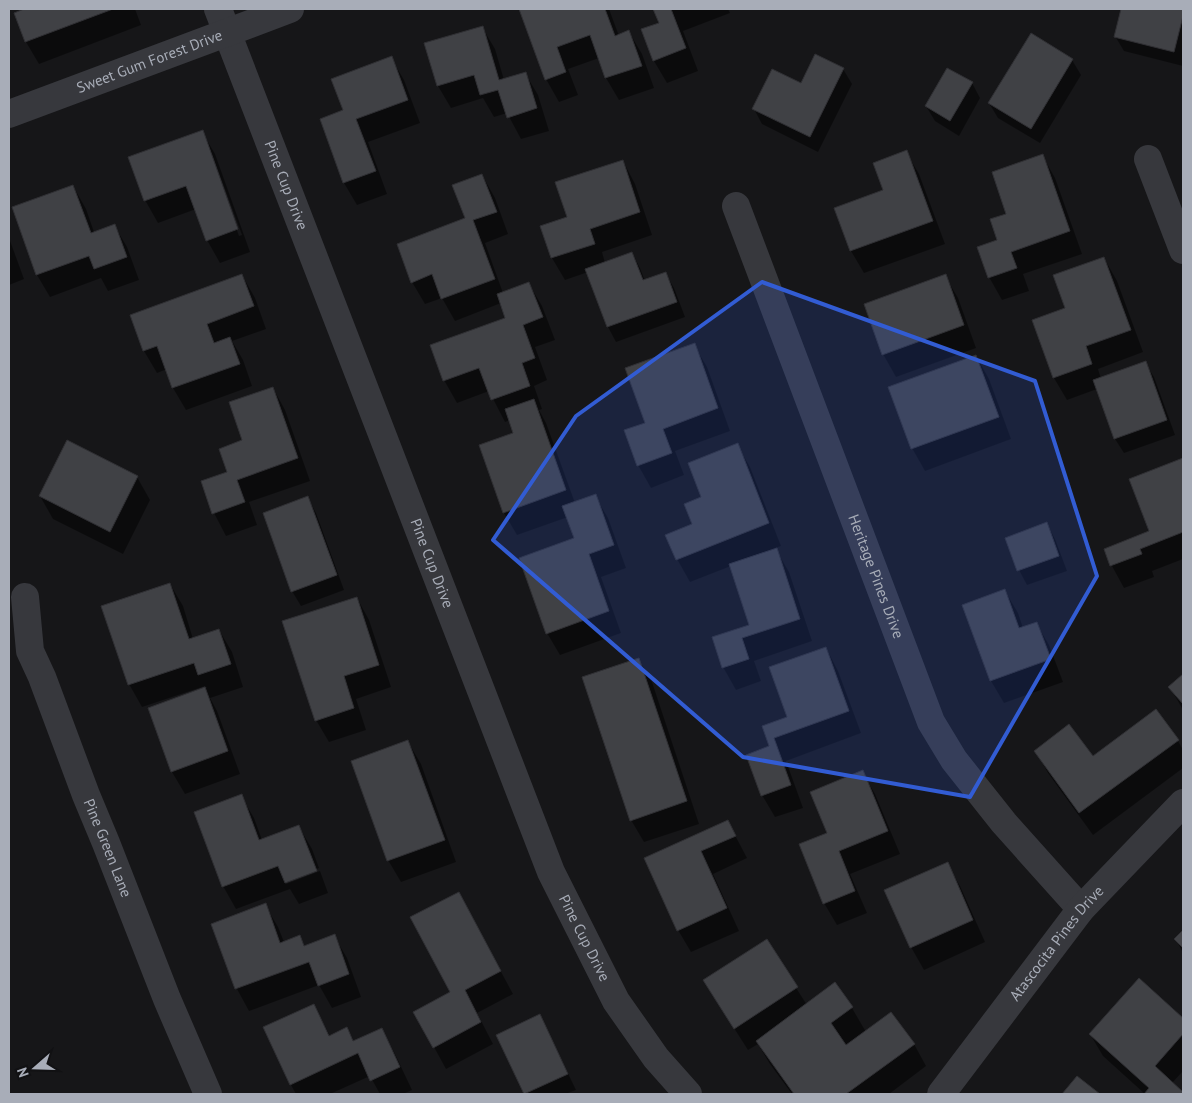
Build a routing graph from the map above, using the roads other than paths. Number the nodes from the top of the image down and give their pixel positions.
1 (290, 9) edge
2 (222, 21) edge
3 (9, 114) edge
4 (1148, 159) dead end
5 (736, 206) dead end
6 (1183, 250) edge
7 (25, 597) dead end
8 (1183, 803) edge
9 (1081, 910) junction
10 (208, 1094) edge
11 (688, 1094) edge
12 (941, 1094) edge

1 - 2 street, Sweet Gum Forest Drive
2 - 3 street, Sweet Gum Forest Drive
2 - 11 street, Pine Cup Drive
4 - 6 street
5 - 9 street, Heritage Pines Drive
7 - 10 street, Pine Green Lane
8 - 9 street, Atascocita Pines Drive
9 - 12 street, Atascocita Pines Drive

